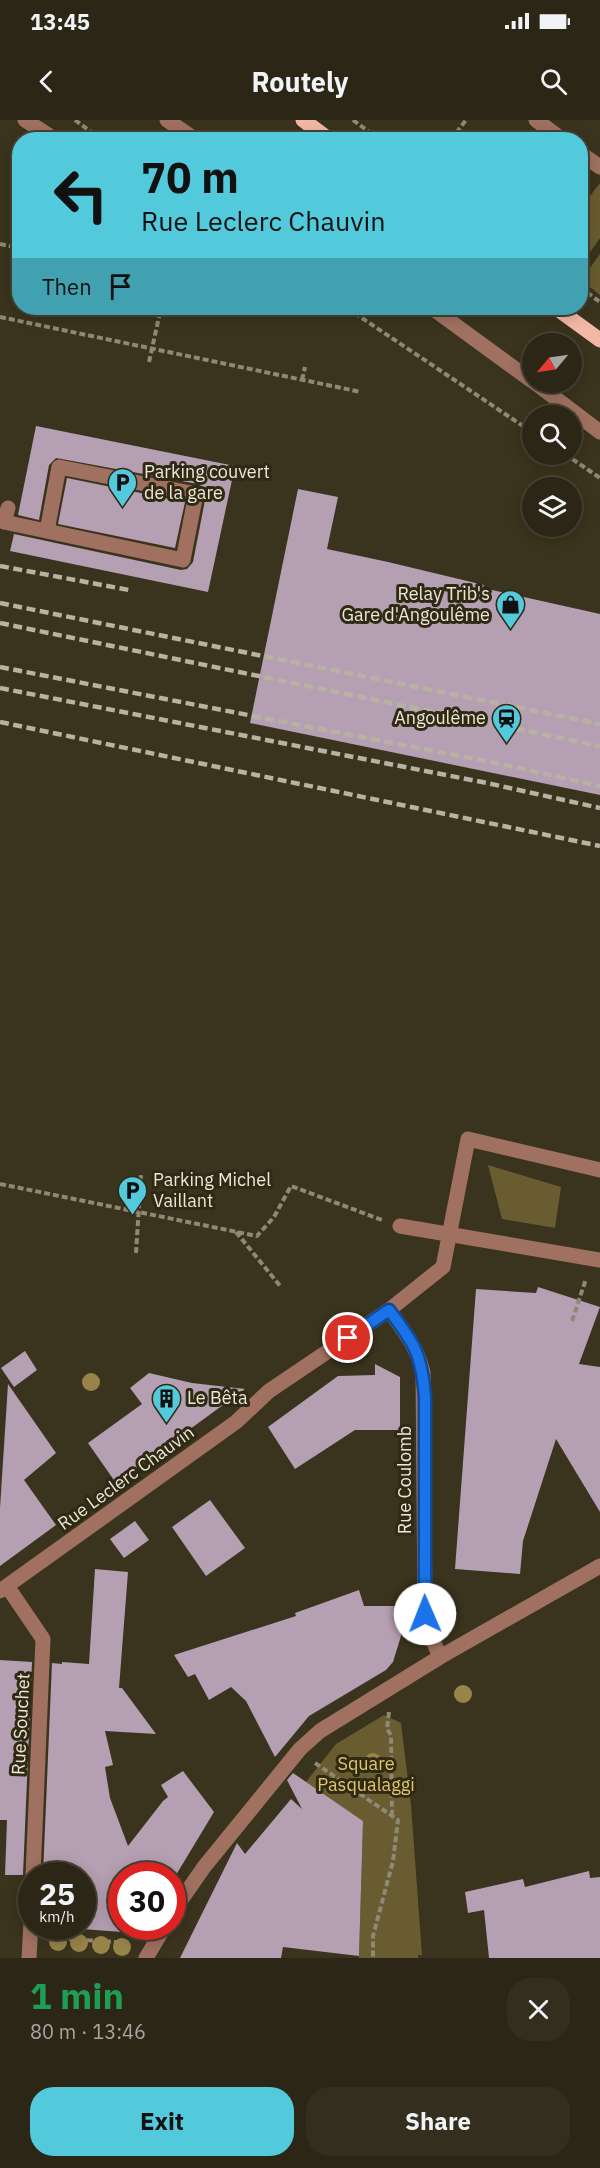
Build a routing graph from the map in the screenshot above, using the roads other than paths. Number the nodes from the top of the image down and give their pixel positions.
1 (25, 120) edge
2 (167, 120) edge
3 (303, 120) edge
4 (536, 120) edge
5 (44, 132) edge
6 (184, 132) edge
7 (319, 132) edge
8 (552, 132) edge
9 (442, 315) edge
10 (566, 315) edge
11 (600, 340) edge
12 (522, 374) edge
13 (548, 393) edge
14 (600, 432) edge
15 (8, 508) dead end
16 (46, 531) junction
17 (600, 1170) edge
18 (400, 1226) road end
19 (450, 1234) junction
20 (596, 1259) edge
21 (389, 1310) junction
22 (600, 1566) edge
23 (3, 1588) edge
24 (440, 1657) junction
25 (34, 1862) edge
26 (186, 1893) edge
27 (30, 1940) edge
28 (157, 1940) edge
29 (148, 1955) edge
30 (29, 1958) edge

1 - 5 street
2 - 6 street
3 - 7 main road
4 - 8 street
9 - 12 street
10 - 11 main road
13 - 14 street
15 - 16 street
16 - 16 street
17 - 19 street
18 - 19 street
19 - 20 street
19 - 21 street, Rue Leclerc Chauvin
21 - 23 street, Rue Leclerc Chauvin
21 - 24 street, Rue Coulomb
22 - 24 street
23 - 25 street, Rue Souchet
24 - 26 street
27 - 30 street
28 - 29 street

